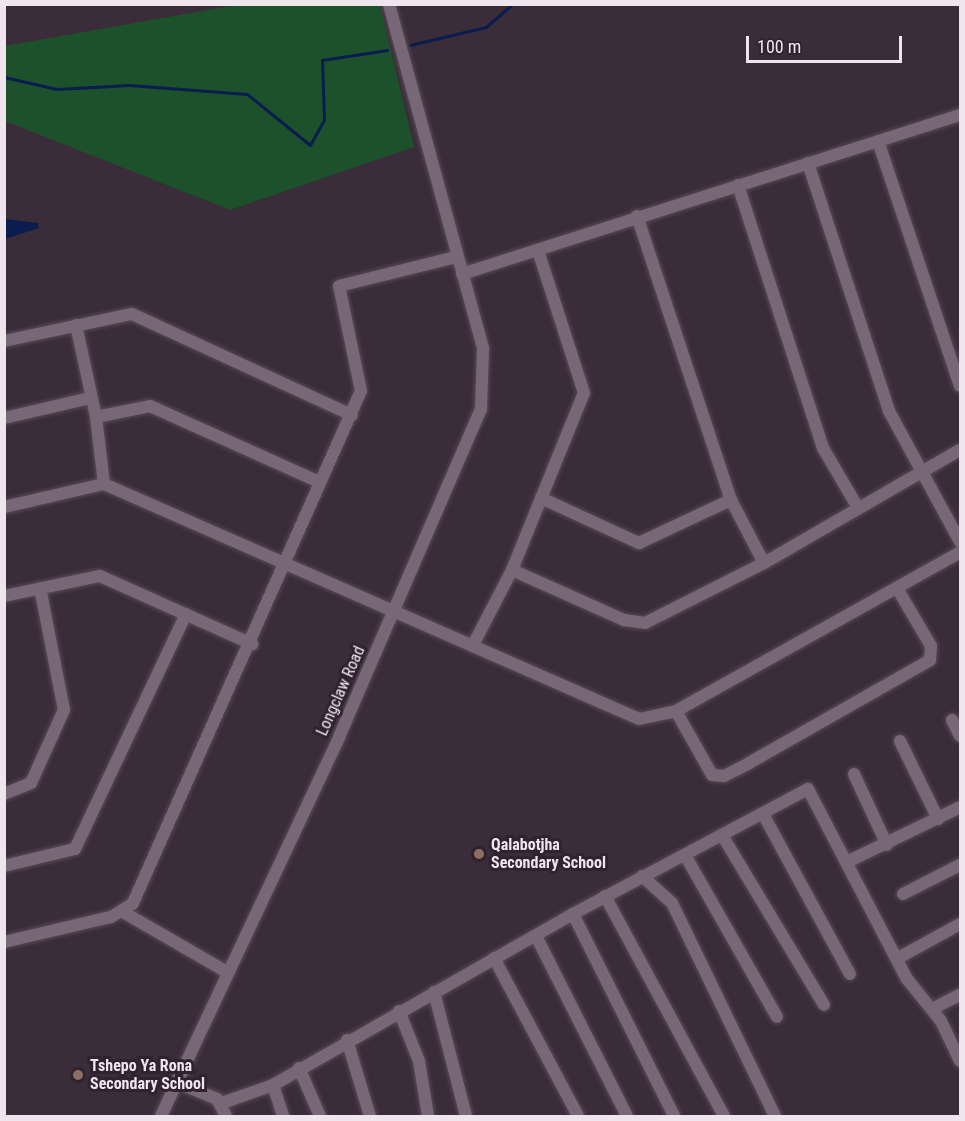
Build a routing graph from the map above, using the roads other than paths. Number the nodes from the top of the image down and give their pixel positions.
1 (389, 4) edge
2 (960, 115) edge
3 (878, 141) junction
4 (808, 163) junction
5 (738, 185) junction
6 (638, 216) junction
7 (538, 251) junction
8 (459, 266) junction
9 (76, 325) junction
10 (4, 341) edge
11 (960, 386) edge
12 (90, 398) junction
13 (352, 415) junction
14 (96, 417) junction
15 (4, 418) edge
16 (960, 450) edge
17 (923, 471) junction
18 (319, 482) junction
19 (104, 484) junction
20 (541, 498) junction
21 (731, 500) junction
22 (4, 507) edge
23 (858, 508) junction
24 (960, 542) edge
25 (960, 552) edge
26 (764, 563) junction
27 (286, 564) junction
28 (512, 570) junction
29 (40, 588) junction
30 (897, 588) junction
31 (4, 596) edge
32 (186, 614) junction
33 (394, 614) junction
34 (252, 644) junction
35 (473, 645) junction
36 (676, 711) junction
37 (952, 720) dead end
38 (960, 736) edge
39 (900, 741) dead end
40 (854, 774) dead end
41 (4, 795) edge
42 (960, 807) edge
43 (763, 814) junction
44 (938, 819) junction
45 (722, 835) junction
46 (887, 845) junction
47 (685, 855) junction
48 (849, 861) junction
49 (960, 865) edge
50 (4, 866) edge
51 (642, 876) junction
52 (903, 894) dead end
53 (605, 896) junction
54 (123, 912) junction
55 (573, 914) junction
56 (960, 924) edge
57 (536, 936) junction
58 (4, 942) edge
59 (900, 957) junction
60 (494, 958) junction
61 (225, 971) junction
62 (850, 974) dead end
63 (434, 992) junction
64 (960, 995) edge
65 (824, 1005) dead end
66 (932, 1009) junction
67 (399, 1011) junction
68 (777, 1017) dead end
69 (347, 1040) junction
70 (957, 1048) edge
71 (960, 1061) edge
72 (299, 1068) junction
73 (176, 1082) junction
74 (273, 1085) junction
75 (222, 1103) junction
76 (160, 1116) edge
77 (226, 1116) edge
78 (283, 1116) edge
79 (320, 1116) edge
80 (370, 1116) edge
81 (428, 1116) edge
82 (466, 1116) edge
83 (578, 1116) edge
84 (627, 1116) edge
85 (674, 1116) edge
86 (724, 1116) edge
87 (775, 1116) edge

1 - 8 street, Longclaw Road
2 - 3 street
3 - 4 street
3 - 11 street
4 - 5 street
4 - 17 street
5 - 6 street
5 - 23 street
6 - 7 street
6 - 21 street
7 - 8 street
7 - 20 street
8 - 13 street
8 - 33 street, Longclaw Road
9 - 10 street
9 - 12 street
9 - 13 street
12 - 14 street
12 - 15 street
13 - 18 street
14 - 18 street
14 - 19 street
16 - 17 street
17 - 23 street
17 - 24 street
18 - 27 street
19 - 22 street
19 - 27 street
20 - 21 street
20 - 28 street
21 - 26 street
23 - 26 street
25 - 30 street
26 - 28 street
27 - 33 street
27 - 34 street
28 - 35 street
29 - 31 street
29 - 32 street
29 - 41 street
30 - 36 street
30 - 36 street
32 - 34 street
32 - 50 street
33 - 35 street
33 - 61 street, Longclaw Road
34 - 54 street
35 - 36 street
37 - 38 street
39 - 44 street
40 - 46 street
42 - 44 street
43 - 45 street
43 - 48 street
43 - 62 street
44 - 46 street
45 - 47 street
45 - 65 street
46 - 48 street
47 - 51 street
47 - 68 street
48 - 59 street
49 - 52 street
51 - 53 street
51 - 87 street
53 - 55 street
53 - 86 street
54 - 58 street
54 - 61 street
55 - 57 street
55 - 85 street
56 - 59 street
57 - 60 street
57 - 84 street
59 - 66 street
60 - 63 street
60 - 83 street
61 - 73 street, Longclaw Road
63 - 67 street
63 - 82 street
64 - 66 street
66 - 70 street
67 - 69 street
67 - 81 street
69 - 72 street
69 - 80 street
70 - 71 street
72 - 74 street
72 - 79 street
73 - 75 street
73 - 76 street, Longclaw Road
74 - 75 street
74 - 78 street
75 - 77 street

